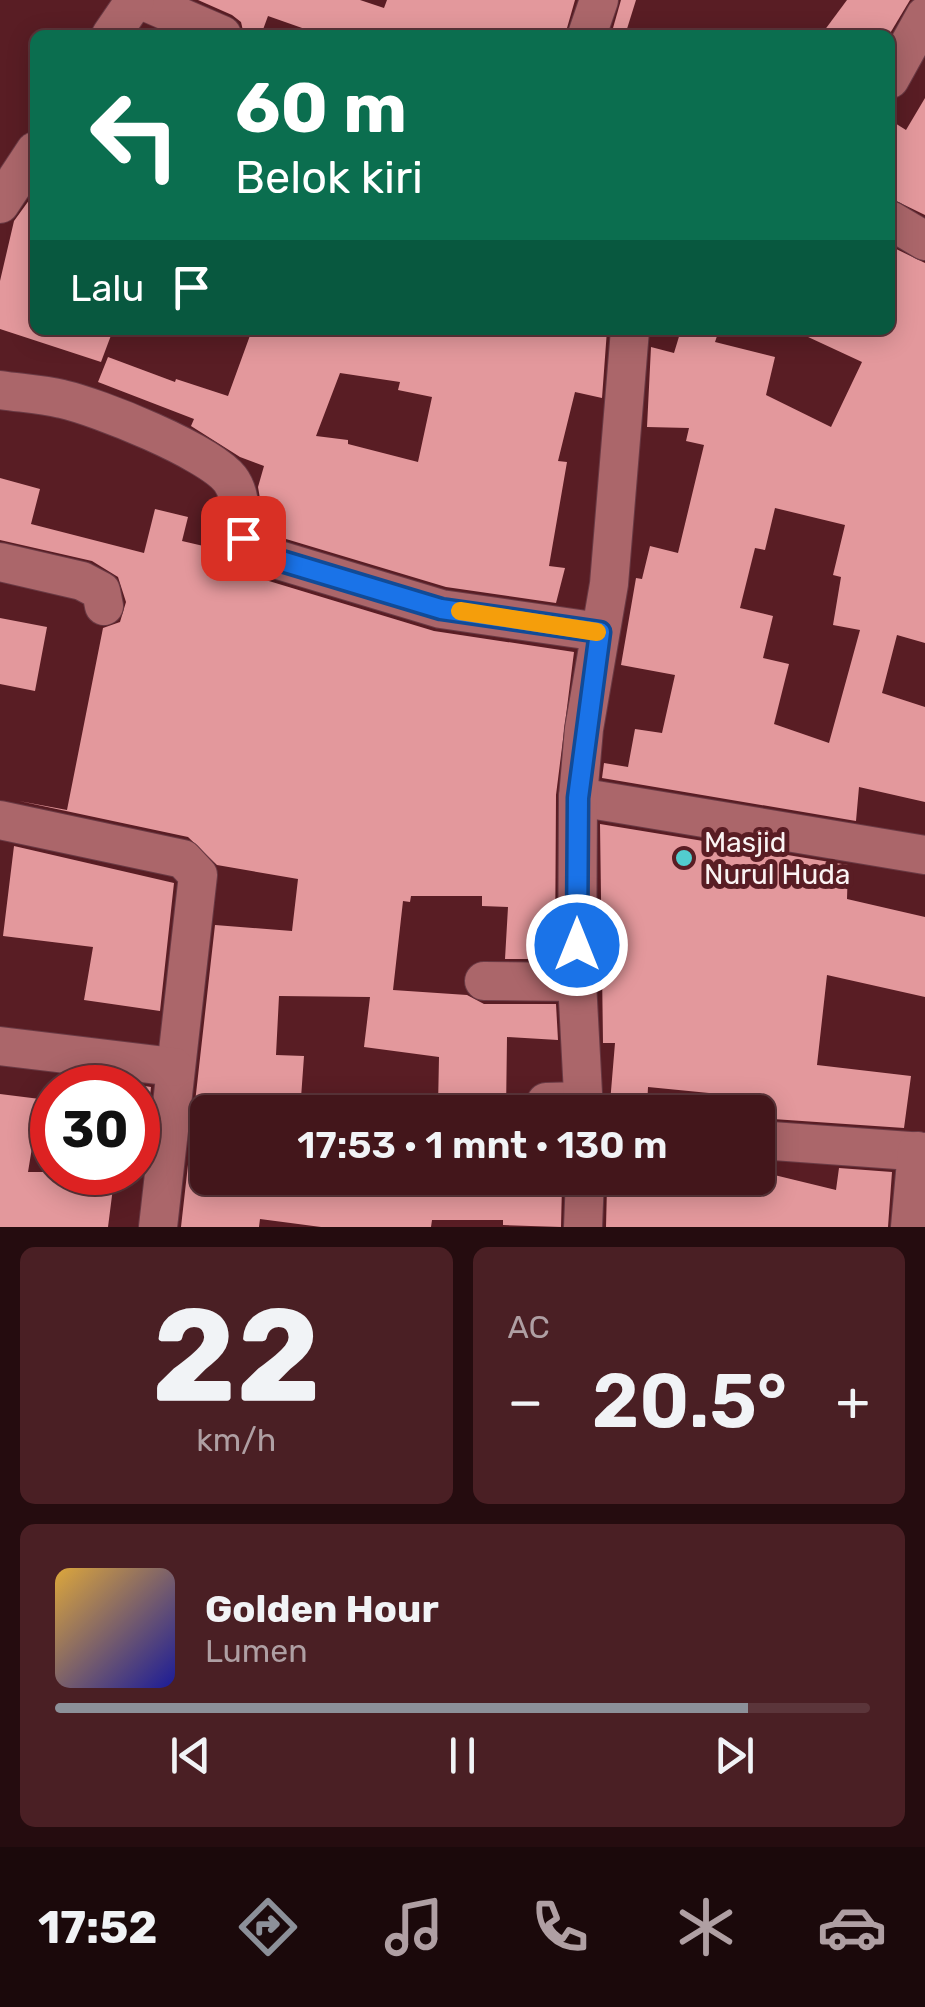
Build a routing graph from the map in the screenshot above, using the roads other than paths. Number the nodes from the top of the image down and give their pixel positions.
1 (138, 0) edge
2 (599, 0) edge
3 (925, 16) edge
4 (116, 30) edge
5 (210, 30) edge
6 (589, 30) edge
7 (895, 70) edge
8 (30, 159) edge
9 (0, 204) edge
10 (895, 223) edge
11 (925, 241) edge
12 (630, 335) edge
13 (0, 390) edge
14 (0, 562) edge
15 (104, 606) dead end
16 (600, 632) junction
17 (578, 798) junction
18 (0, 820) edge
19 (925, 855) edge
20 (484, 981) dead end
21 (577, 982) junction
22 (0, 1046) edge
23 (174, 1067) junction
24 (571, 1095) edge
25 (775, 1141) edge
26 (921, 1151) edge
27 (585, 1195) edge
28 (158, 1227) edge
29 (584, 1227) edge
30 (910, 1227) edge

1 - 4 street
1 - 5 street
2 - 6 street
3 - 7 street
8 - 9 street
10 - 11 street
12 - 16 street
13 - 16 street
14 - 15 street
16 - 17 street
17 - 19 street
17 - 21 street
18 - 23 street
20 - 21 street
21 - 24 street
22 - 23 street
23 - 28 street
25 - 26 street
26 - 30 street
27 - 29 street

